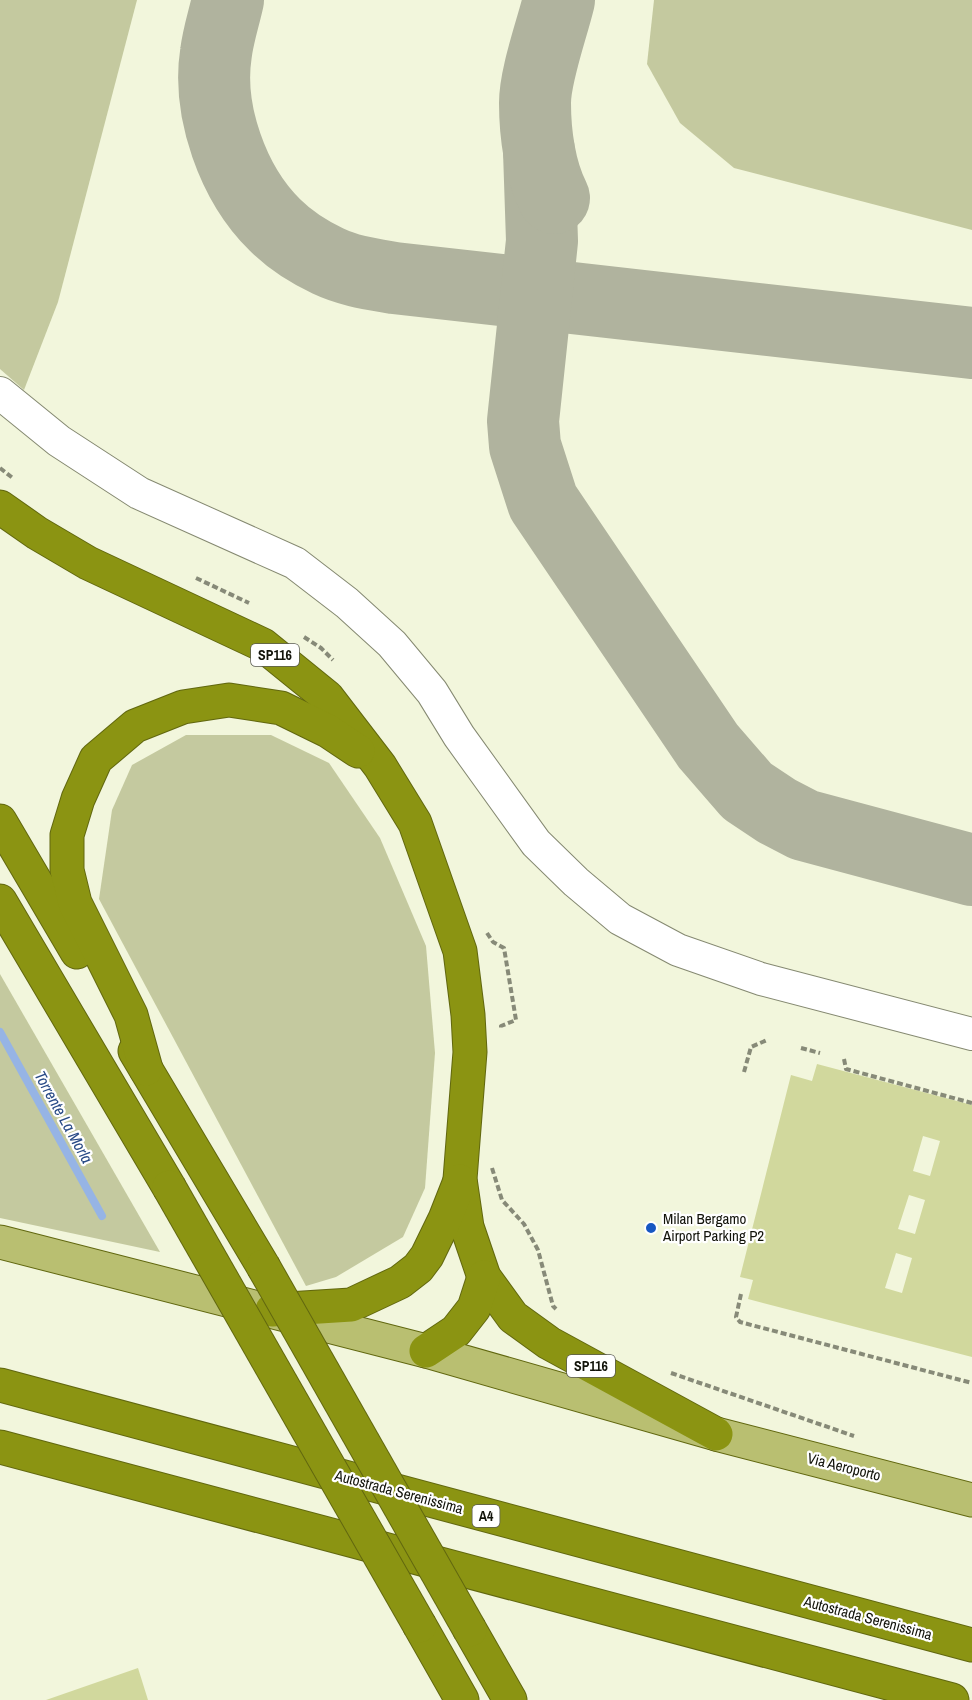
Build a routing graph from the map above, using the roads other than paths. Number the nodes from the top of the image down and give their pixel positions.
1 (0, 393) edge
2 (0, 507) edge
3 (380, 766) junction
4 (0, 821) edge
5 (0, 901) edge
6 (972, 1034) edge
7 (146, 1069) junction
8 (460, 1179) junction
9 (0, 1242) edge
10 (484, 1277) junction
11 (272, 1310) junction
12 (426, 1351) junction
13 (0, 1385) edge
14 (717, 1434) junction
15 (0, 1447) edge
16 (972, 1500) edge
17 (972, 1645) edge
18 (462, 1700) edge
19 (510, 1700) edge
20 (952, 1700) edge

1 - 6 lane
2 - 3 highway, SP116
3 - 7 highway
3 - 8 highway, SP116
4 - 7 highway
5 - 18 highway, bridge
7 - 19 highway, bridge
8 - 10 highway, SP116
8 - 11 highway, SP116
9 - 11 main road, SP116
10 - 12 highway
10 - 14 highway, SP116
11 - 12 main road, SP116
12 - 14 main road, SP116
13 - 17 highway, Autostrada Serenissima / A4
14 - 16 main road, Via Aeroporto / SP116
15 - 20 highway

